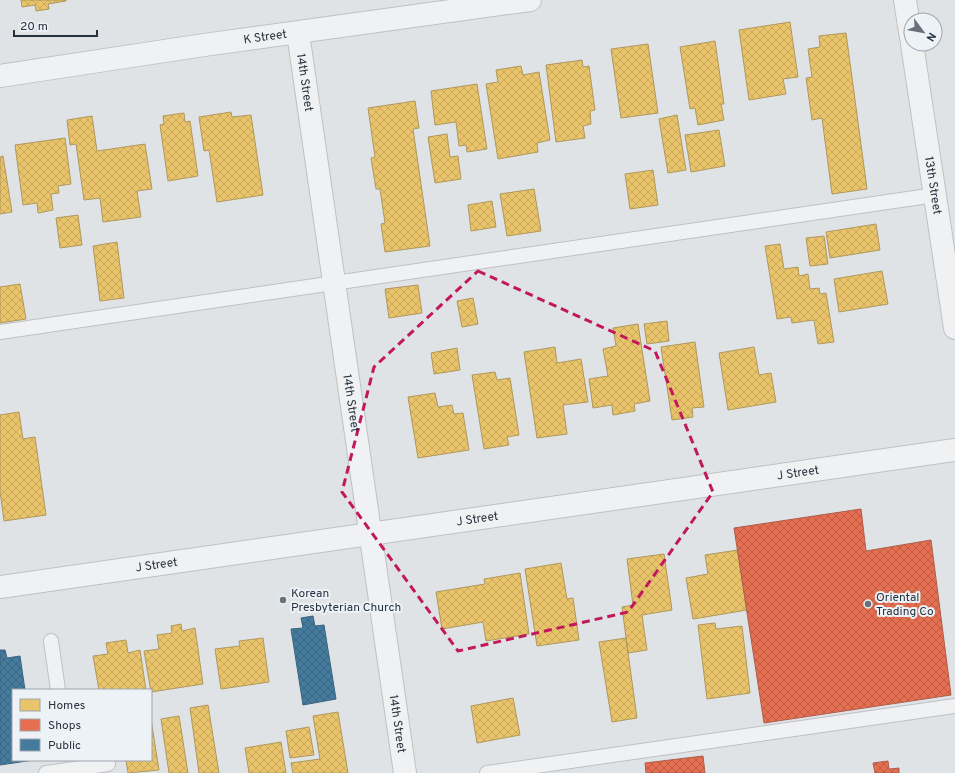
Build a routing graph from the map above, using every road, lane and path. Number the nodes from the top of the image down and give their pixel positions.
1 (530, 0) edge
2 (905, 0) edge
3 (907, 12) edge
4 (298, 33) junction
5 (913, 52) edge
6 (0, 76) edge
7 (936, 195) junction
8 (333, 284) junction
9 (955, 328) edge
10 (0, 332) edge
11 (955, 450) edge
12 (370, 535) junction
13 (0, 587) edge
14 (50, 641) dead end
15 (58, 689) edge
16 (955, 706) edge
17 (108, 764) dead end
18 (70, 768) edge
19 (541, 769) edge
20 (46, 773) edge
21 (405, 773) edge
22 (487, 773) edge

1 - 4 street, K Street
2 - 3 street
4 - 6 street, K Street
4 - 8 street, 14th Street
5 - 7 street, 13th Street
7 - 8 lane
7 - 9 street, 13th Street
8 - 10 lane
8 - 12 street, 14th Street
11 - 12 street, J Street
12 - 13 street, J Street
12 - 21 street, 14th Street
14 - 15 lane
16 - 19 lane
17 - 18 lane
18 - 20 lane
19 - 22 lane

